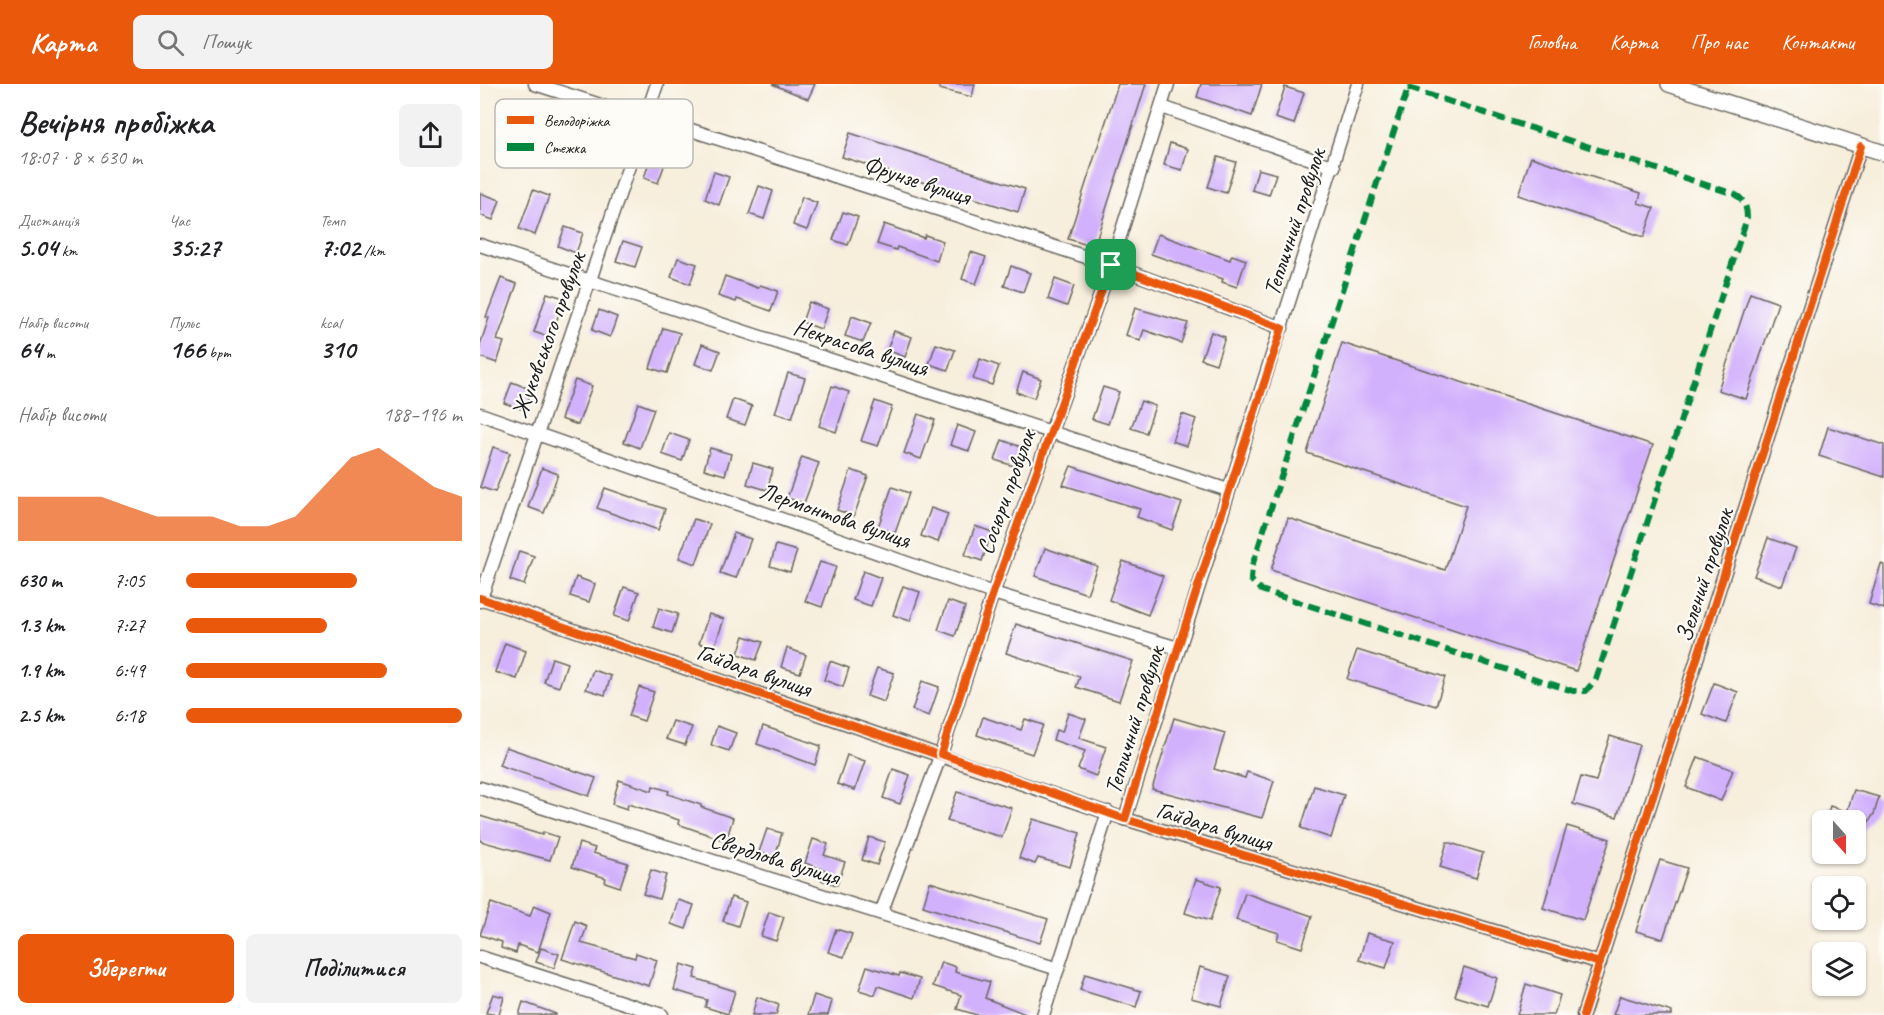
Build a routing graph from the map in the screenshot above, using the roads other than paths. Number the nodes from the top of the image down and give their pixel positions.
1 (535, 84) edge
2 (657, 84) edge
3 (1168, 84) edge
4 (1359, 84) edge
5 (1669, 84) edge
6 (584, 99) edge
7 (652, 99) edge
8 (1162, 107) junction
9 (693, 130) edge
10 (1861, 146) junction
11 (1884, 153) edge
12 (1334, 167) junction
13 (629, 168) edge
14 (480, 245) edge
15 (1111, 265) junction
16 (590, 282) junction
17 (1282, 328) junction
18 (480, 414) edge
19 (1050, 430) junction
20 (536, 432) junction
21 (1228, 490) junction
22 (993, 593) junction
23 (480, 599) edge
24 (1178, 648) junction
25 (941, 754) junction
26 (480, 788) edge
27 (1108, 812) junction
28 (1125, 819) junction
29 (881, 913) junction
30 (480, 957) edge
31 (1600, 963) junction
32 (1058, 969) junction
33 (662, 1015) edge
34 (1043, 1015) edge
35 (1583, 1015) edge

1 - 6 street, Фрунзе вулиця
2 - 7 street, Жуковського провулок
3 - 8 street, Сосюри провулок
4 - 12 street, Тепличний провулок
5 - 10 street
8 - 12 street
8 - 15 street, Сосюри провулок
9 - 15 street, Фрунзе вулиця
10 - 11 street
10 - 31 street, Зелений провулок
12 - 17 street, Тепличний провулок
13 - 16 street, Жуковського провулок
14 - 16 street, Некрасова вулиця
15 - 17 street, Фрунзе вулиця
15 - 19 street, Сосюри провулок
16 - 19 street, Некрасова вулиця
16 - 20 street, Жуковського провулок
17 - 21 street, Тепличний провулок
18 - 20 street, Лермонтова вулиця
19 - 21 street, Некрасова вулиця
19 - 22 street, Сосюри провулок
20 - 22 street, Лермонтова вулиця
20 - 23 street, Жуковського провулок
21 - 24 street, Тепличний провулок
22 - 24 street, Лермонтова вулиця
22 - 25 street, Сосюри провулок
23 - 25 street, Гайдара вулиця
24 - 28 street, Тепличний провулок
25 - 27 street, Гайдара вулиця
25 - 29 street, Сосюри провулок
26 - 29 street, Свердлова вулиця
27 - 28 street, Гайдара вулиця
27 - 32 street, Тепличний провулок
28 - 31 street, Гайдара вулиця
29 - 32 street, Свердлова вулиця
30 - 33 street
31 - 35 street, Зелений провулок
32 - 34 street, Тепличний провулок

